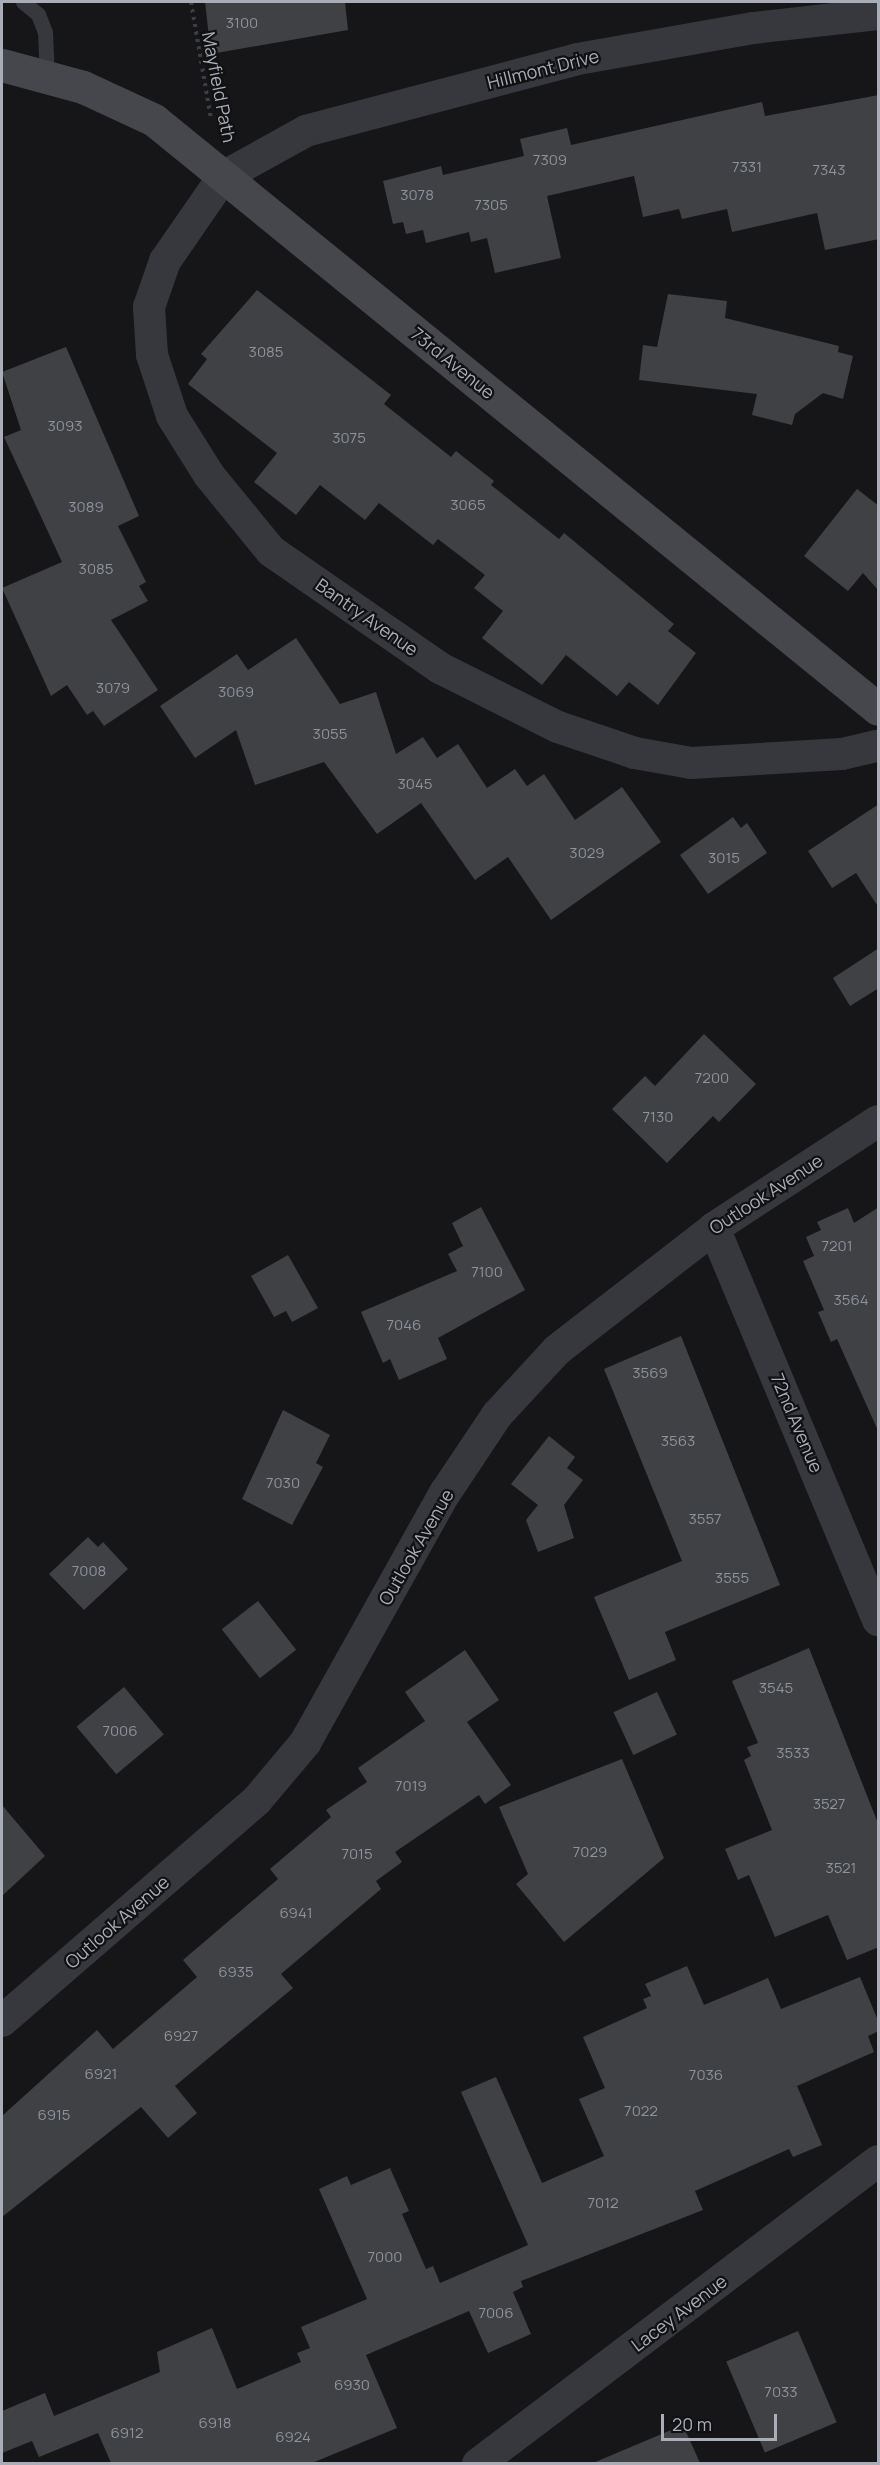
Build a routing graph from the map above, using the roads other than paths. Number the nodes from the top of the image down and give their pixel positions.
1 (23, 2) edge
2 (879, 14) edge
3 (2, 65) edge
4 (47, 77) junction
5 (223, 177) junction
6 (879, 709) edge
7 (879, 746) edge
8 (879, 1121) edge
9 (714, 1228) junction
10 (879, 1620) edge
11 (2, 2021) edge
12 (879, 2161) edge
13 (478, 2463) edge

1 - 4 lane
2 - 5 street, Hillmont Drive
3 - 4 main road, 73rd Avenue
4 - 5 main road, 73rd Avenue
5 - 6 main road, 73rd Avenue
5 - 7 street, Bantry Avenue
8 - 9 street, Outlook Avenue
9 - 10 street, 72nd Avenue
9 - 11 street, Outlook Avenue
12 - 13 street, Lacey Avenue

